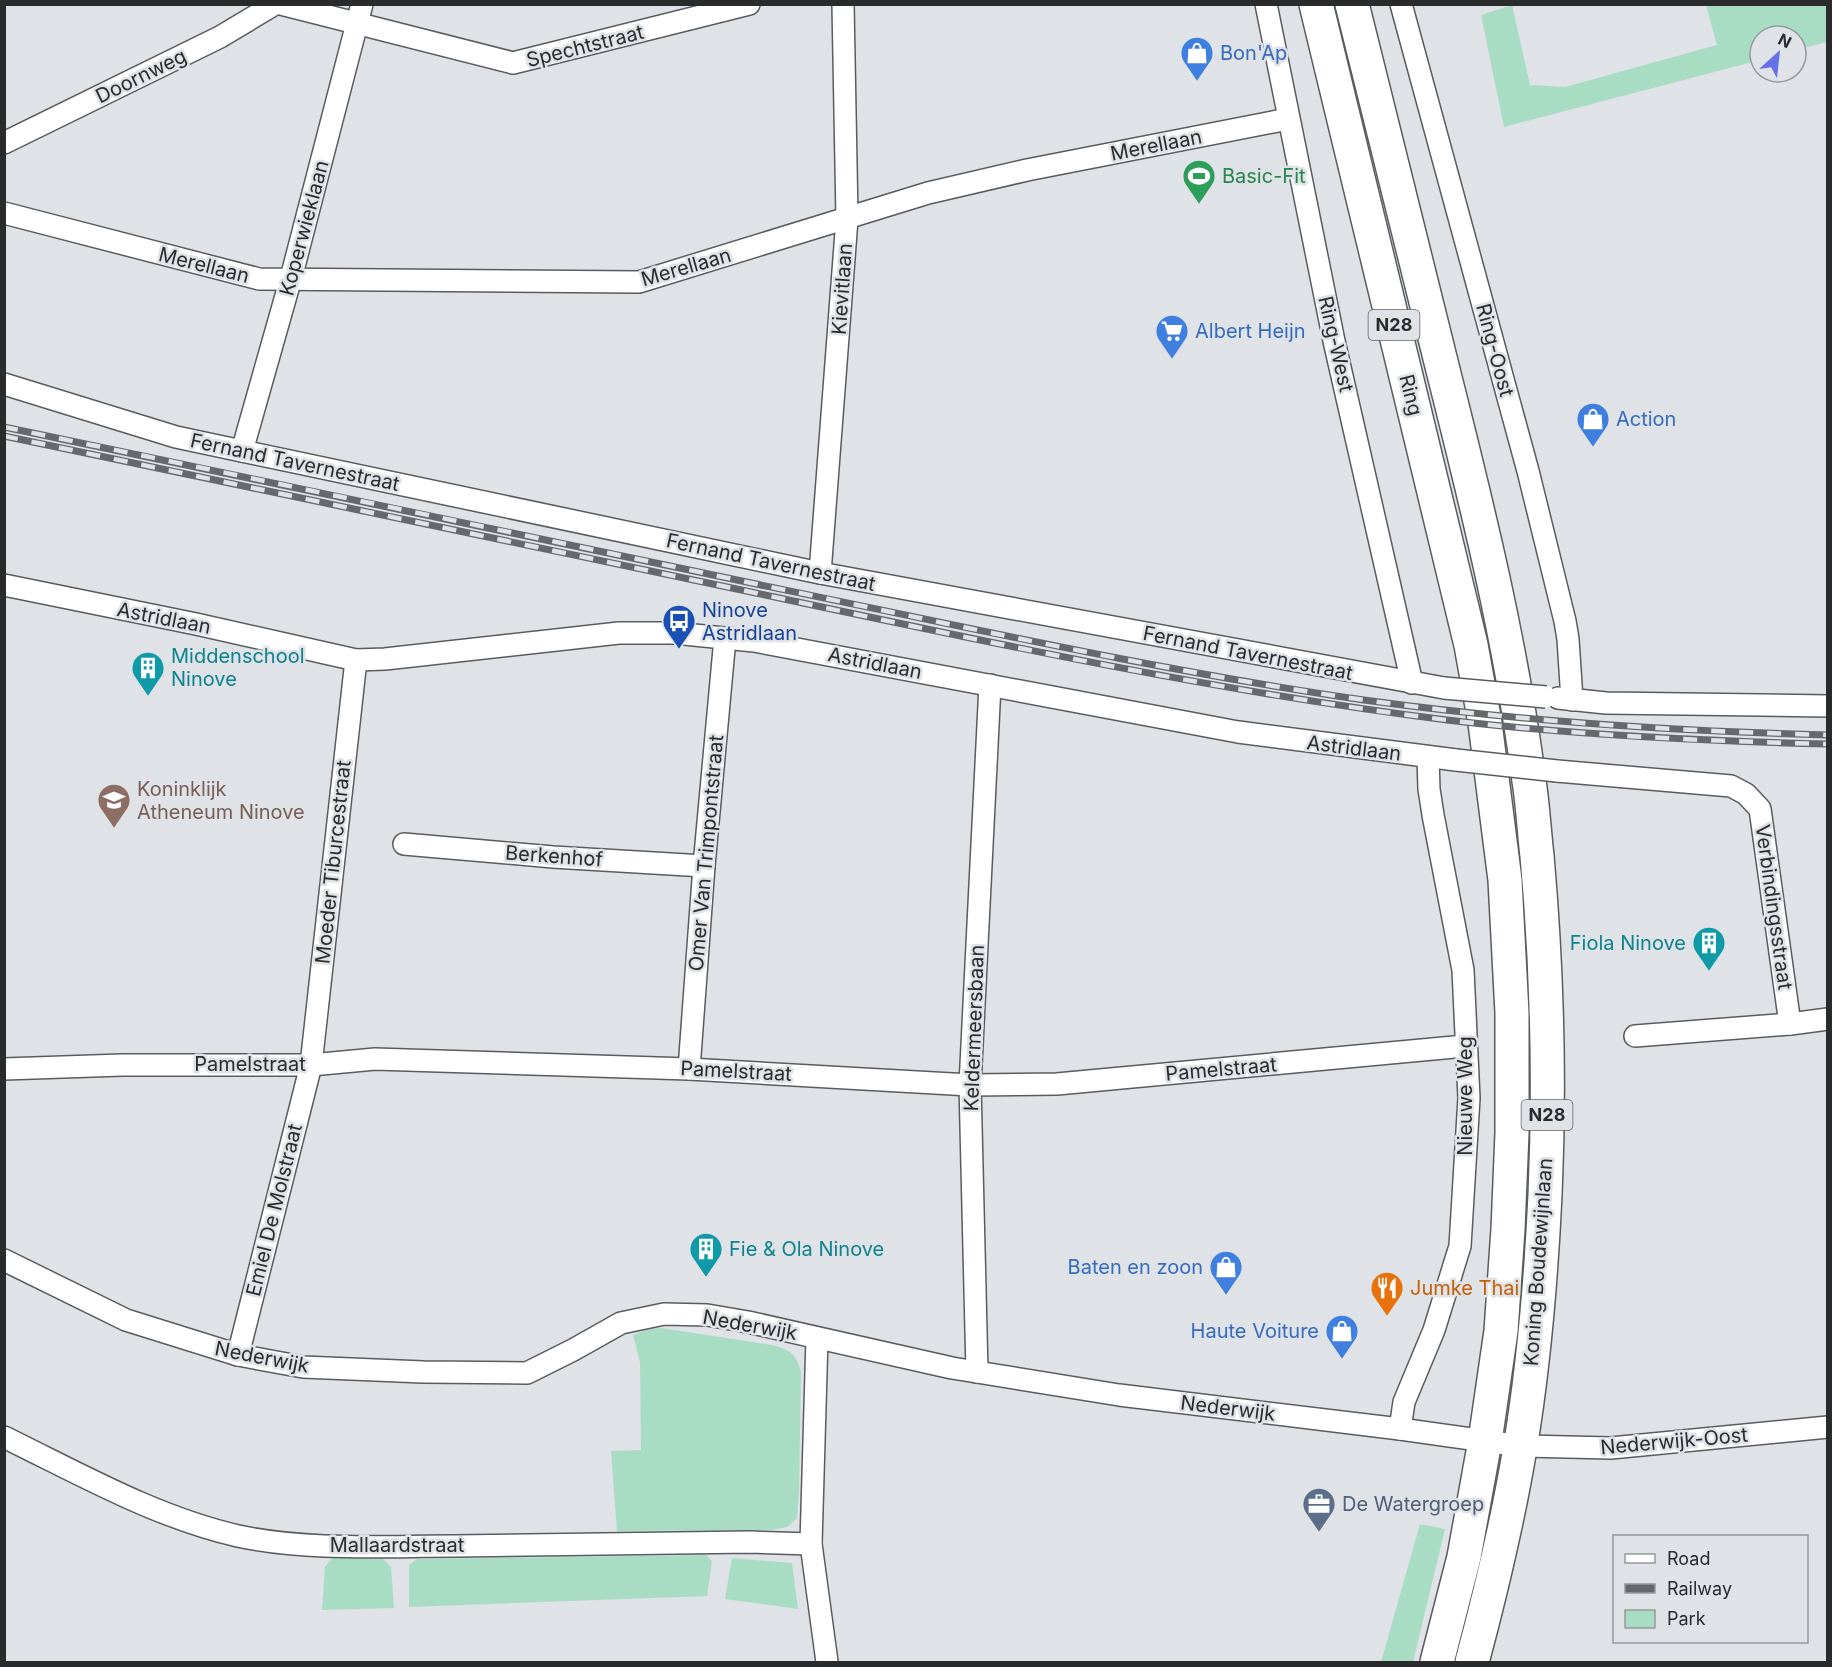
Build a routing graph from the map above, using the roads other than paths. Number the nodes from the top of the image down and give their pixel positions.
1 (275, 4) edge
2 (281, 4) edge
3 (749, 4) edge
4 (843, 4) edge
5 (1266, 4) edge
6 (1316, 4) edge
7 (1352, 4) edge
8 (1401, 4) edge
9 (360, 15) edge
10 (1288, 119) junction
11 (4, 143) edge
12 (4, 213) edge
13 (847, 219) junction
14 (291, 278) junction
15 (4, 384) edge
16 (242, 451) junction
17 (820, 573) junction
18 (4, 585) edge
19 (725, 638) junction
20 (356, 660) junction
21 (1412, 683) junction
22 (990, 685) junction
23 (1572, 700) junction
24 (1827, 706) edge
25 (1428, 757) junction
26 (1544, 778) junction
27 (1494, 787) joint
28 (1746, 794) joint
29 (404, 844) dead end
30 (705, 866) junction
31 (1827, 1019) edge
32 (1790, 1024) junction
33 (1635, 1036) dead end
34 (1465, 1046) junction
35 (311, 1065) junction
36 (4, 1069) edge
37 (689, 1069) junction
38 (970, 1085) junction
39 (4, 1260) edge
40 (817, 1338) junction
41 (238, 1355) junction
42 (977, 1372) junction
43 (1827, 1427) edge
44 (1400, 1429) junction
45 (4, 1437) edge
46 (1485, 1441) junction
47 (1521, 1446) junction
48 (811, 1544) junction
49 (827, 1662) edge
50 (1437, 1662) edge
51 (1472, 1662) edge

1 - 11 street, Doornweg
2 - 9 street, Spechtstraat
3 - 9 street, Spechtstraat
4 - 13 street, Kievitlaan
5 - 10 street, Ring-West
6 - 27 highway, Ring / N28
7 - 26 highway, Ring / N28
8 - 23 street, Ring-Oost
9 - 14 street, Koperwieklaan
10 - 13 street, Merellaan
10 - 21 street, Ring-West
12 - 14 street, Merellaan
13 - 14 street, Merellaan
13 - 17 street, Kievitlaan
14 - 16 street, Koperwieklaan
15 - 16 street, Fernand Tavernestraat
16 - 17 street, Fernand Tavernestraat
17 - 21 street, Fernand Tavernestraat
18 - 20 street, Astridlaan
19 - 20 street, Astridlaan
19 - 22 street, Astridlaan
19 - 30 street, Omer Van Trimpontstraat
20 - 35 street, Moeder Tiburcestraat
21 - 23 street, Fernand Tavernestraat, bridge
22 - 25 street, Astridlaan
22 - 38 street, Keldermeersbaan
23 - 24 street
25 - 26 street, Astridlaan, bridge
25 - 34 street, Nieuwe Weg
26 - 28 street, Astridlaan
26 - 47 highway, Koning Boudewijnlaan / N28
27 - 46 highway, Koning Boudewijnlaan / N28
28 - 32 street, Verbindingsstraat
29 - 30 street, Berkenhof
30 - 37 street, Omer Van Trimpontstraat
31 - 32 street
32 - 33 street
34 - 38 street, Pamelstraat
34 - 44 street, Nieuwe Weg
35 - 36 street, Pamelstraat
35 - 37 street, Pamelstraat
35 - 41 street, Emiel De Molstraat
37 - 38 street, Pamelstraat
38 - 42 street, Keldermeersbaan
39 - 41 street, Nederwijk
40 - 41 street, Nederwijk
40 - 42 street, Nederwijk
40 - 48 street
42 - 44 street, Nederwijk
43 - 47 street, Nederwijk-Oost
44 - 46 street, Nederwijk
45 - 48 street, Mallaardstraat
46 - 47 street, Nederwijk
46 - 50 highway, Koning Boudewijnlaan / N28
47 - 51 highway, Koning Boudewijnlaan / N28
48 - 49 street

